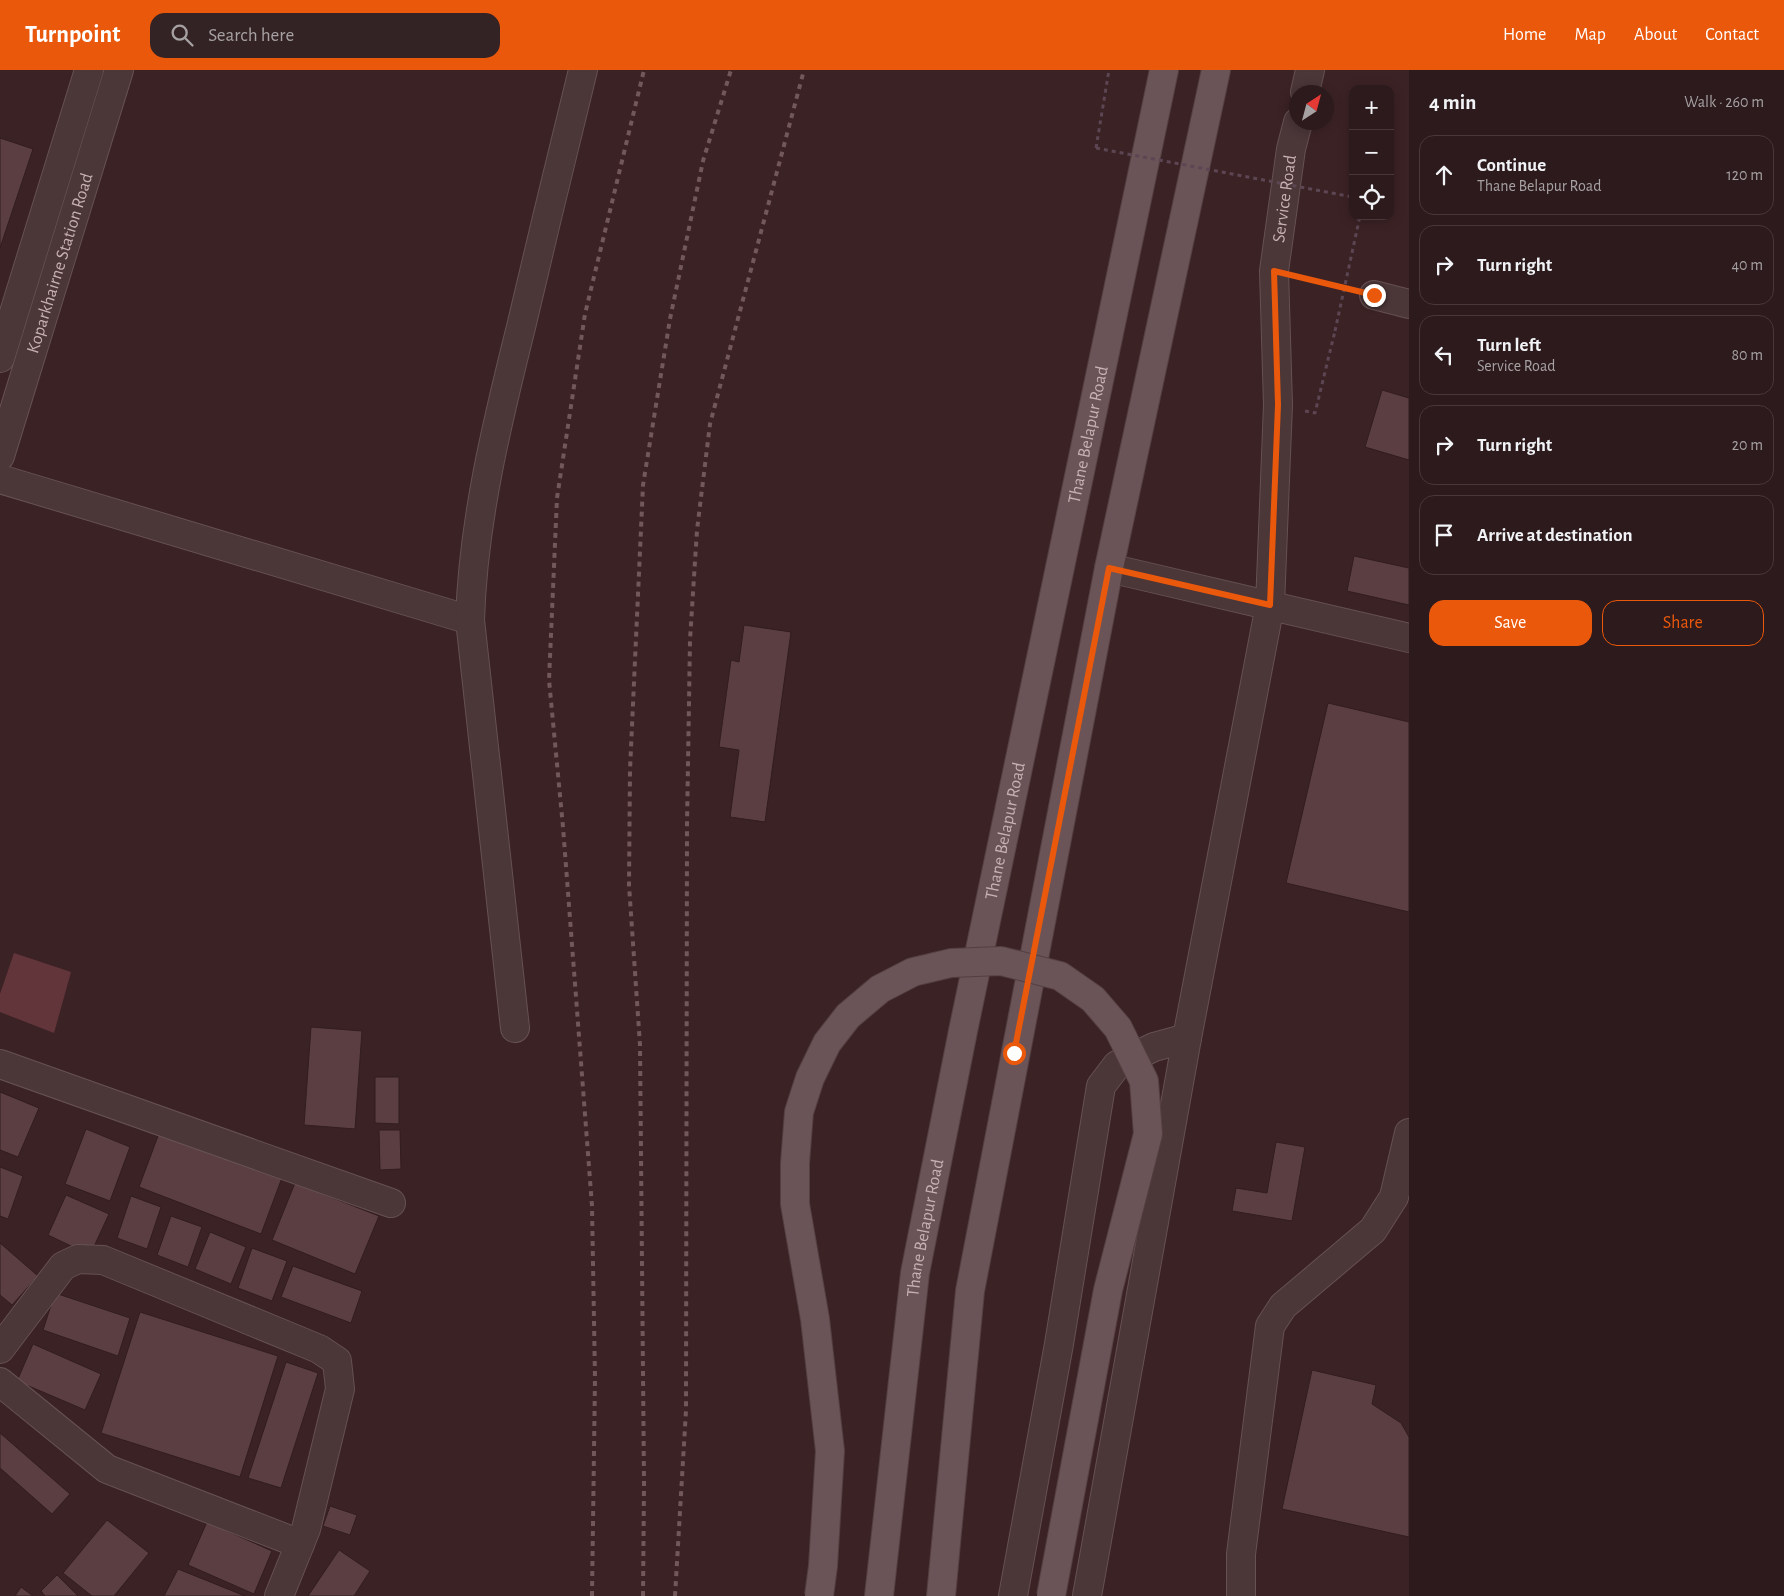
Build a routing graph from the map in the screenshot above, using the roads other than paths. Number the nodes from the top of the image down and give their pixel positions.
1 (89, 70) edge
2 (119, 70) edge
3 (583, 70) edge
4 (1164, 70) edge
5 (1216, 70) edge
6 (1310, 70) edge
7 (1307, 85) edge
8 (1296, 130) edge
9 (1374, 295) road end
10 (1409, 304) edge
11 (0, 358) edge
12 (0, 456) edge
13 (0, 479) edge
14 (1109, 568) junction
15 (1270, 605) junction
16 (470, 620) junction
17 (1409, 638) edge
18 (515, 1028) dead end
19 (1187, 1038) junction
20 (0, 1064) edge
21 (1409, 1133) edge
22 (391, 1203) dead end
23 (0, 1348) edge
24 (0, 1382) edge
25 (300, 1544) junction
26 (279, 1596) edge
27 (818, 1596) edge
28 (880, 1596) edge
29 (941, 1596) edge
30 (1013, 1596) edge
31 (1052, 1596) edge
32 (1087, 1596) edge
33 (1241, 1596) edge

1 - 11 street, Koparkhairne Station Road
2 - 12 street, Koparkhairne Station Road
3 - 16 street
4 - 28 main road, Thane Belapur Road
5 - 14 main road
6 - 7 street
8 - 15 street, Service Road
9 - 10 street
13 - 16 street
14 - 15 street
14 - 29 main road
15 - 17 street
15 - 19 street, Service Road
16 - 18 street
19 - 30 street
19 - 32 street, Service Road
20 - 22 street
21 - 33 street
23 - 25 street
24 - 25 street
25 - 26 street
27 - 31 main road, bridge

